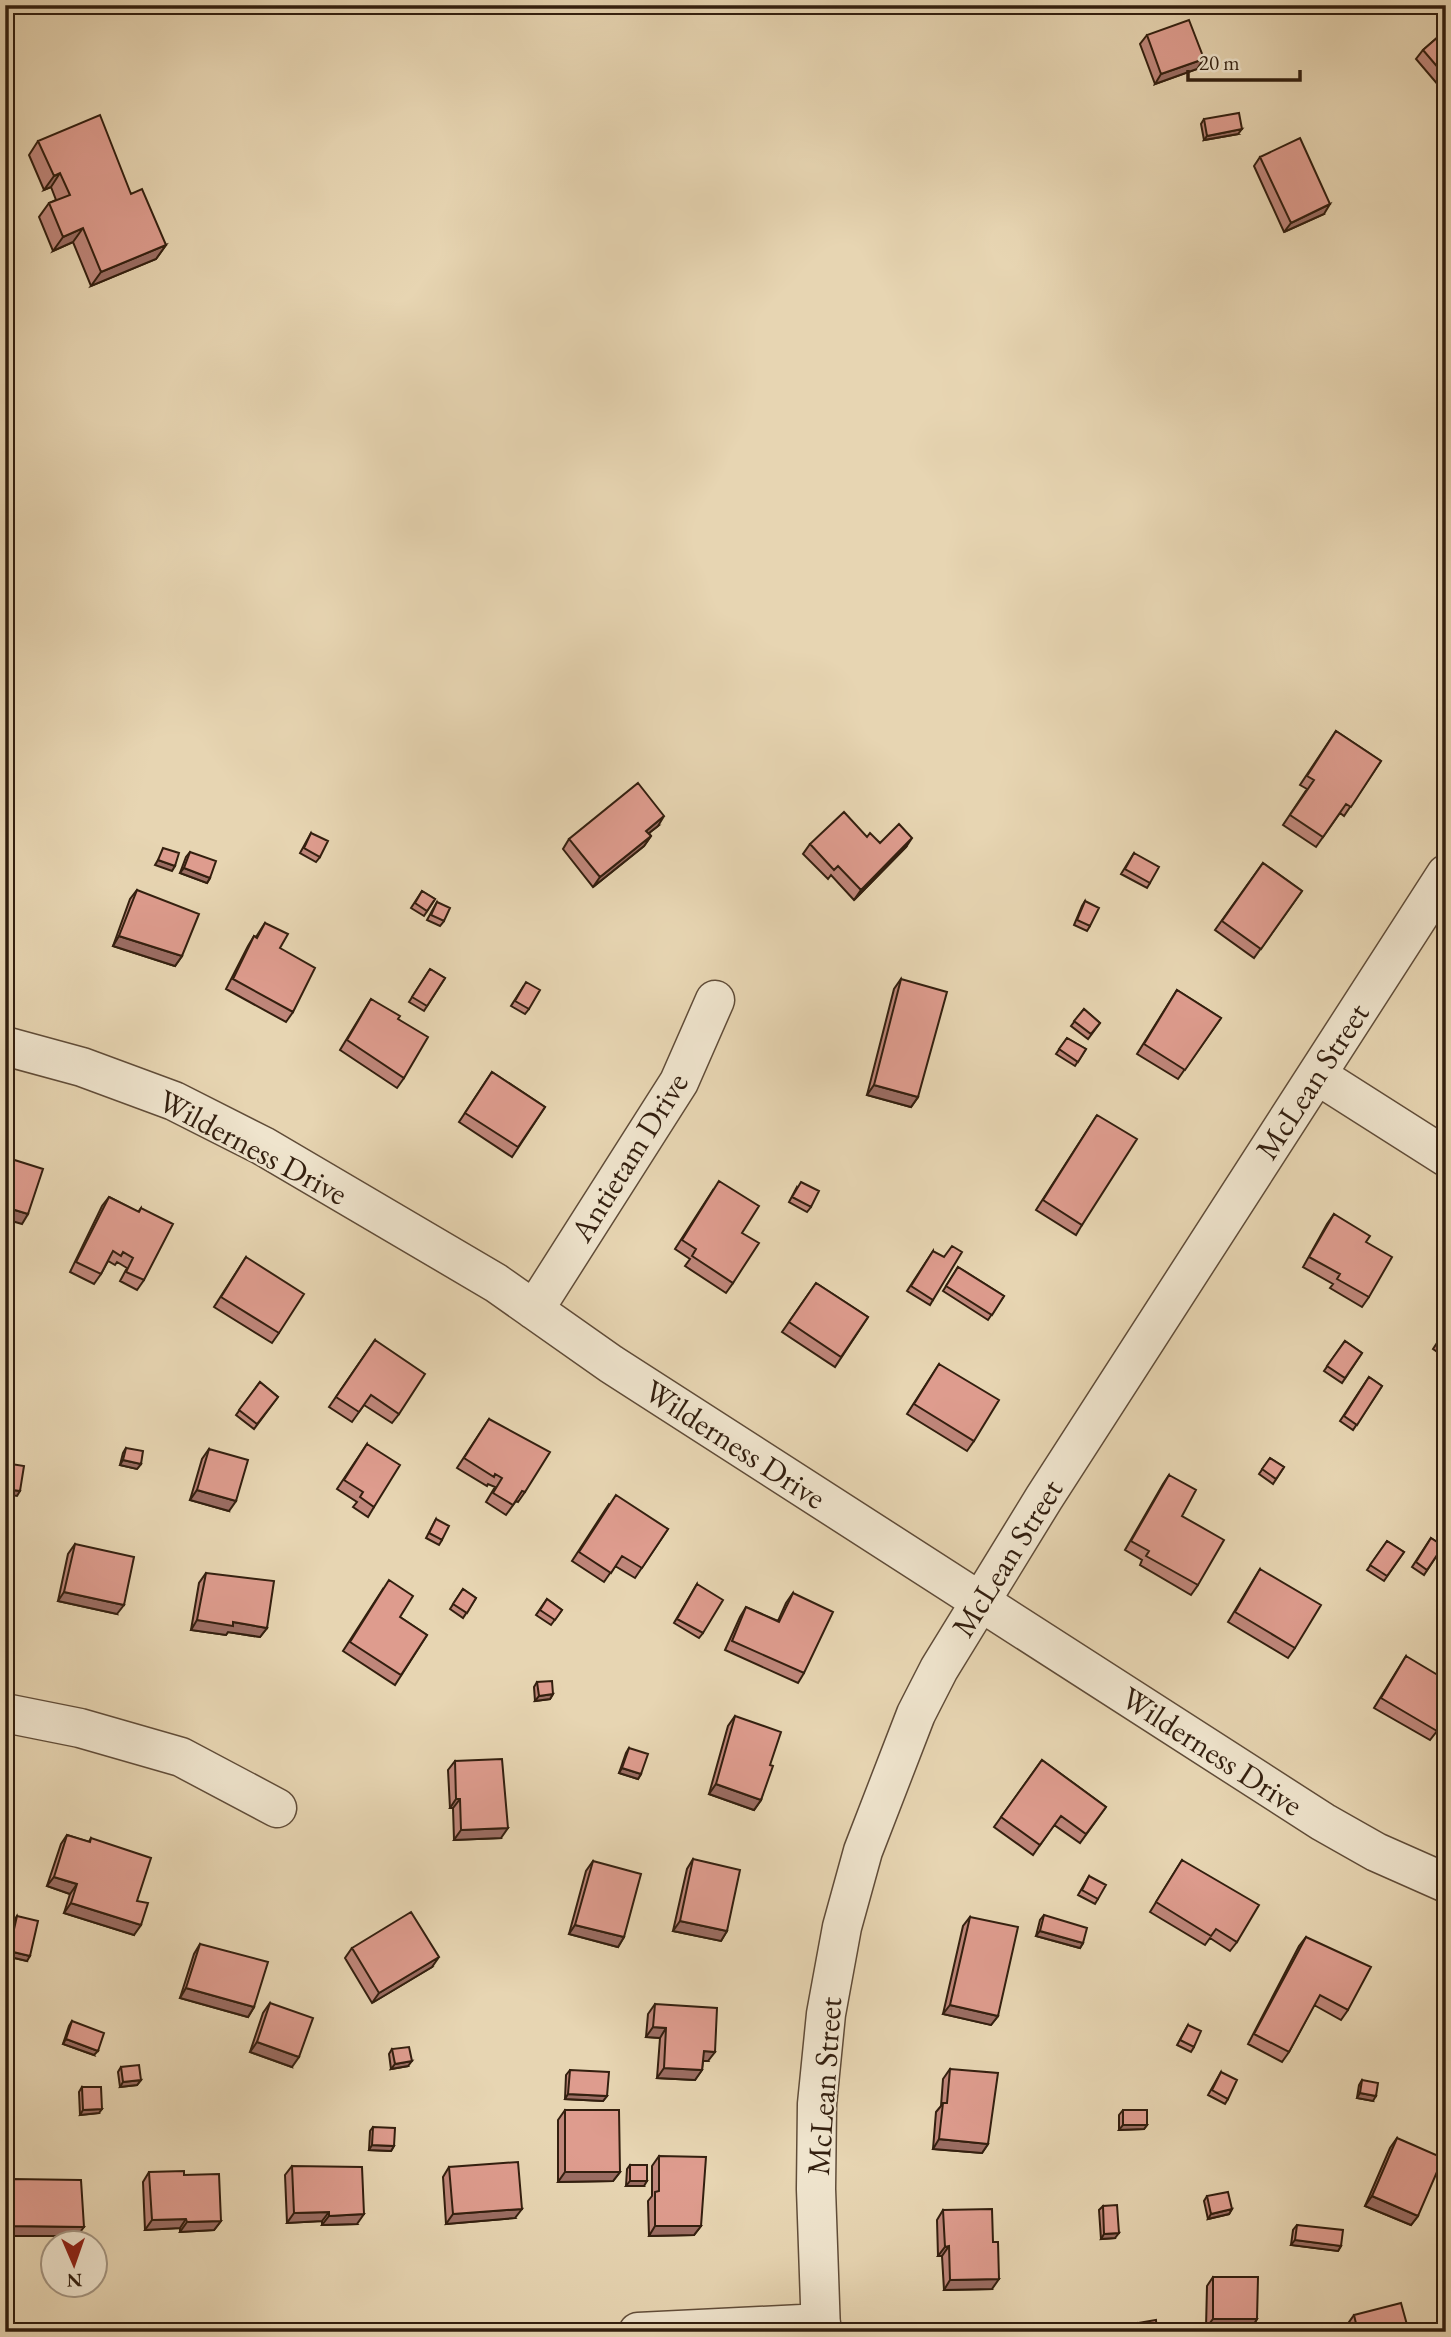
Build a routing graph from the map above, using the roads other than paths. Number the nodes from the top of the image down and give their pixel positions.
1 (1446, 874) edge
2 (715, 1000) dead end
3 (5, 1046) edge
4 (1317, 1075) junction
5 (1446, 1157) edge
6 (534, 1310) junction
7 (981, 1602) junction
8 (5, 1713) edge
9 (277, 1808) dead end
10 (1446, 1883) edge
11 (821, 2328) edge
12 (638, 2332) edge

1 - 4 street, McLean Street
2 - 6 street, Antietam Drive
3 - 6 street, Wilderness Drive
4 - 5 street
4 - 7 street, McLean Street
6 - 7 street, Wilderness Drive
7 - 10 street, Wilderness Drive
7 - 11 street, McLean Street
8 - 9 street
11 - 12 street

